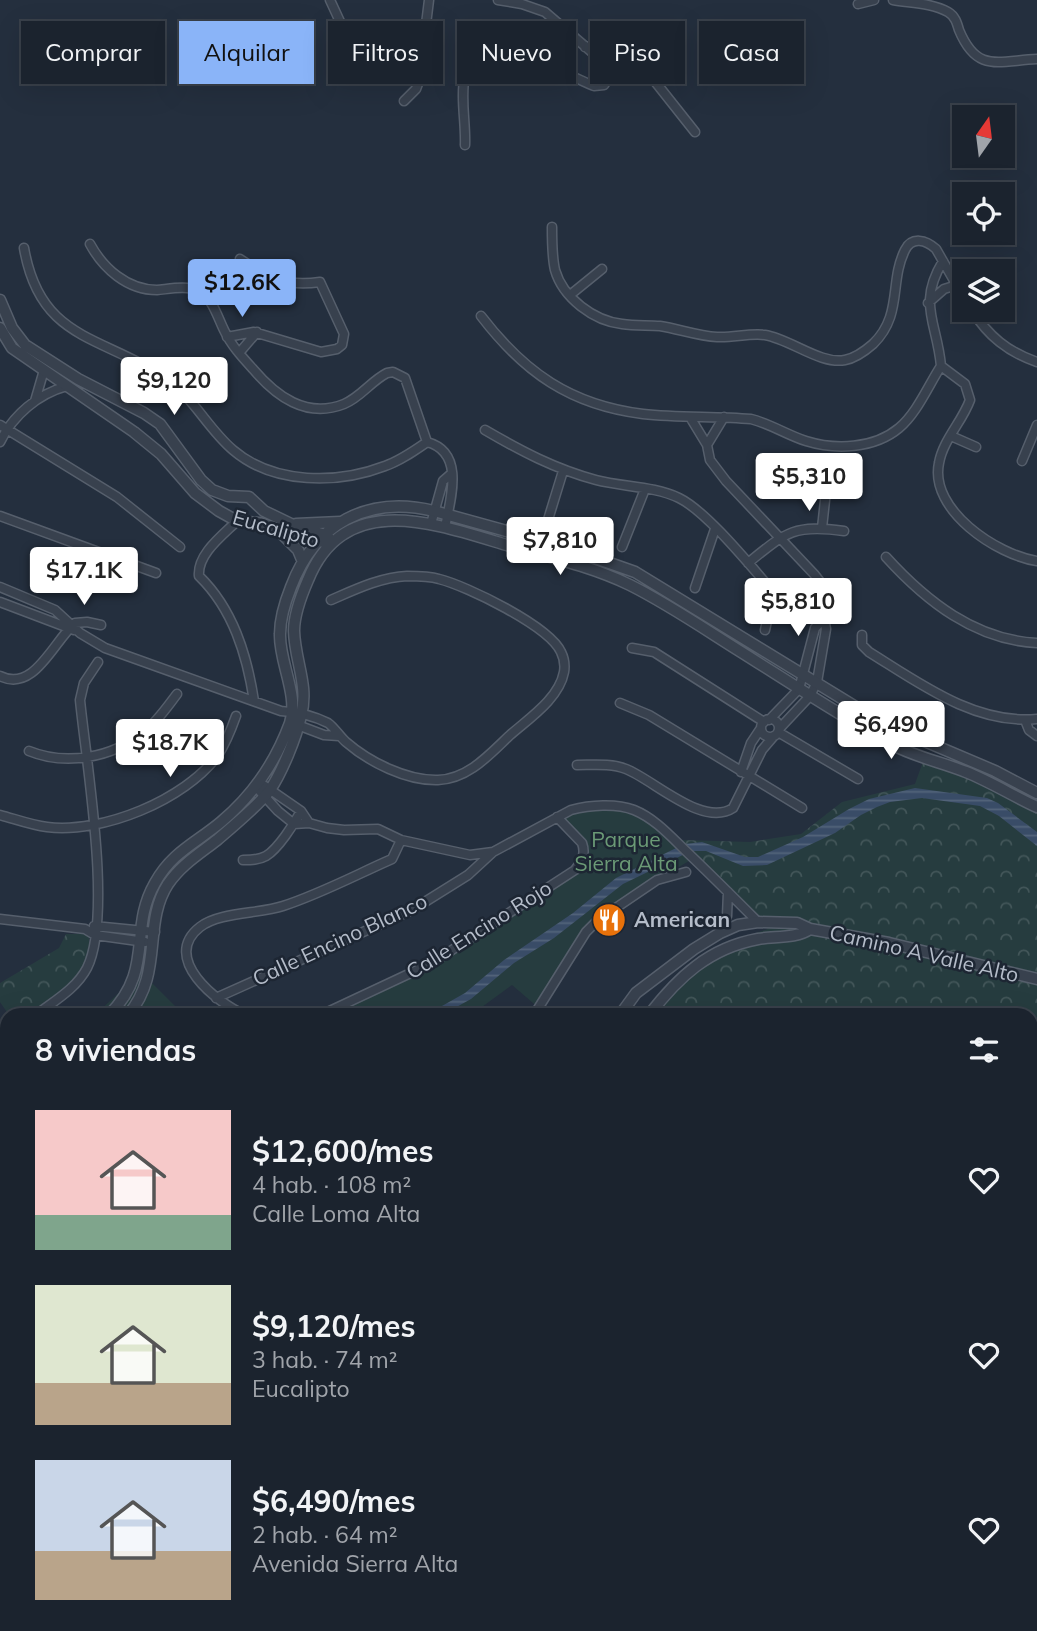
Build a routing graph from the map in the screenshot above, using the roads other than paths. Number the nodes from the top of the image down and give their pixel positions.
1 (330, 0) edge
2 (429, 0) edge
3 (498, 0) edge
4 (874, 0) edge
5 (893, 0) edge
6 (858, 4) dead end
7 (340, 21) edge
8 (585, 47) junction
9 (1037, 60) edge
10 (404, 101) dead end
11 (695, 132) dead end
12 (465, 145) dead end
13 (552, 227) dead end
14 (90, 244) dead end
15 (24, 248) dead end
16 (240, 259) dead end
17 (943, 261) junction
18 (602, 270) dead end
19 (952, 276) edge
20 (952, 287) edge
21 (570, 295) junction
22 (0, 300) edge
23 (928, 303) junction
24 (481, 316) dead end
25 (982, 322) edge
26 (0, 328) edge
27 (257, 332) junction
28 (227, 337) junction
29 (239, 354) junction
30 (1037, 362) edge
31 (941, 366) junction
32 (44, 370) junction
33 (67, 386) junction
34 (35, 401) junction
35 (690, 417) junction
36 (724, 417) junction
37 (1037, 425) edge
38 (3, 427) edge
39 (485, 430) dead end
40 (951, 436) junction
41 (0, 442) edge
42 (427, 442) junction
43 (707, 445) junction
44 (976, 447) dead end
45 (1021, 461) dead end
46 (563, 471) junction
47 (451, 474) junction
48 (645, 489) junction
49 (826, 491) dead end
50 (228, 496) junction
51 (434, 510) junction
52 (219, 511) junction
53 (264, 511) junction
54 (447, 514) junction
55 (0, 516) edge
56 (237, 521) junction
57 (341, 522) junction
58 (259, 523) junction
59 (547, 523) dead end
60 (291, 524) junction
61 (431, 524) junction
62 (276, 527) junction
63 (445, 527) junction
64 (822, 528) junction
65 (715, 529) junction
66 (844, 531) dead end
67 (780, 537) junction
68 (327, 540) junction
69 (180, 547) dead end
70 (622, 547) dead end
71 (886, 557) dead end
72 (1037, 561) edge
73 (303, 562) junction
74 (748, 563) junction
75 (635, 572) junction
76 (156, 573) dead end
77 (629, 585) junction
78 (0, 587) edge
79 (695, 588) dead end
80 (331, 600) dead end
81 (0, 601) edge
82 (824, 618) junction
83 (101, 625) dead end
84 (71, 627) junction
85 (765, 630) dead end
86 (862, 635) dead end
87 (1037, 643) edge
88 (811, 644) junction
89 (823, 647) junction
90 (632, 648) dead end
91 (98, 662) dead end
92 (804, 674) junction
93 (0, 676) edge
94 (817, 682) junction
95 (799, 689) junction
96 (177, 694) dead end
97 (810, 696) junction
98 (254, 701) junction
99 (620, 703) dead end
100 (236, 716) dead end
101 (293, 717) junction
102 (1037, 719) edge
103 (1025, 720) junction
104 (765, 723) junction
105 (777, 733) junction
106 (1037, 736) edge
107 (29, 751) dead end
108 (956, 755) junction
109 (85, 758) junction
110 (577, 765) dead end
111 (952, 766) junction
112 (741, 769) junction
113 (751, 775) junction
114 (858, 779) dead end
115 (257, 784) junction
116 (744, 785) junction
117 (268, 792) junction
118 (1037, 793) edge
119 (1037, 807) edge
120 (802, 808) dead end
121 (301, 811) junction
122 (0, 815) edge
123 (558, 817) junction
124 (309, 822) junction
125 (93, 824) junction
126 (294, 824) junction
127 (401, 840) junction
128 (494, 852) junction
129 (470, 855) junction
130 (243, 860) dead end
131 (685, 872) dead end
132 (468, 875) junction
133 (728, 892) junction
134 (0, 919) edge
135 (758, 922) junction
136 (98, 925) junction
137 (85, 929) junction
138 (810, 929) junction
139 (142, 930) junction
140 (155, 932) junction
141 (720, 933) junction
142 (95, 934) junction
143 (142, 942) junction
144 (154, 944) junction
145 (1037, 979) edge
146 (216, 998) junction
147 (44, 1008) edge
148 (116, 1008) edge
149 (133, 1008) edge
150 (233, 1008) edge
151 (336, 1008) edge
152 (543, 1008) edge
153 (625, 1008) edge
154 (655, 1008) edge

1 - 7 street
2 - 10 street
3 - 8 street
4 - 6 street
5 - 9 street
8 - 11 street
8 - 12 street
13 - 21 street
14 - 28 street
15 - 42 street
16 - 27 street
17 - 19 street
17 - 21 street
17 - 23 street
18 - 21 street
20 - 23 street
22 - 50 street, Eucalipto
23 - 31 street
24 - 35 street
25 - 30 street
26 - 32 street, Eucalipto
27 - 28 street
27 - 29 street
28 - 29 street
29 - 42 street
31 - 36 street
31 - 40 street
32 - 33 street, Eucalipto
32 - 34 street
33 - 34 street
33 - 52 street, Eucalipto
34 - 38 street
35 - 36 street
35 - 43 street
36 - 43 street
37 - 45 street
38 - 41 street
38 - 69 street
39 - 46 street
40 - 44 street
40 - 72 street
42 - 47 street
43 - 67 street
46 - 48 street
46 - 59 street
47 - 51 street
47 - 54 street
48 - 65 street
48 - 70 street
49 - 64 street
50 - 52 street
50 - 53 street, Eucalipto
51 - 54 street
51 - 57 street
51 - 61 street
52 - 56 street, Eucalipto
53 - 58 street
53 - 60 street, Eucalipto
54 - 63 street
54 - 75 street
55 - 76 street
56 - 58 street, Eucalipto
56 - 98 street
57 - 60 street
57 - 68 street
58 - 62 street, Eucalipto
60 - 68 street, Eucalipto
61 - 63 street
61 - 68 street
62 - 68 street, Eucalipto
62 - 73 street
63 - 77 street
64 - 66 street
64 - 67 street
65 - 74 street
65 - 79 street
67 - 74 street
67 - 82 street
68 - 73 street
68 - 101 street
71 - 87 street
73 - 101 street
74 - 85 street
75 - 77 street
75 - 92 street
77 - 95 street
78 - 84 street
80 - 101 street
81 - 84 street
82 - 88 street
82 - 89 street
83 - 84 street
84 - 93 street
84 - 98 street
86 - 103 street
88 - 89 street
88 - 92 street
89 - 94 street
90 - 104 street
91 - 109 street
92 - 94 street
92 - 95 street
94 - 97 street
94 - 108 street
95 - 97 street
95 - 104 street
96 - 109 street
97 - 105 street
97 - 111 street
98 - 101 street
99 - 112 street
100 - 125 street
101 - 115 street
101 - 117 street
102 - 103 street
103 - 106 street
104 - 105 street
104 - 105 street
104 - 112 street
105 - 113 street
105 - 114 street
107 - 109 street
108 - 111 street
108 - 118 street
109 - 125 street
110 - 116 street
111 - 119 street
112 - 113 street
112 - 116 street
113 - 116 street
113 - 120 street
115 - 117 street
115 - 139 street
117 - 121 street
117 - 126 street
117 - 140 street
121 - 124 street
121 - 126 street
122 - 125 street
123 - 128 street
123 - 133 street
123 - 151 street, Calle Encino Rojo
124 - 126 street
124 - 127 street
125 - 136 street
126 - 130 street
127 - 129 street
127 - 146 street
128 - 129 street
128 - 132 street, Calle Encino Blanco
129 - 132 street
131 - 152 street
132 - 146 street, Calle Encino Blanco
133 - 135 street
133 - 141 street
134 - 137 street
135 - 138 street, Camino A Valle Alto
135 - 141 street, Camino A Valle Alto
136 - 137 street
136 - 139 street
136 - 142 street
137 - 142 street
138 - 145 street, Camino A Valle Alto
138 - 154 street
139 - 140 street
139 - 143 street
140 - 144 street
141 - 153 street, Camino A Valle Alto
142 - 143 street
142 - 147 street
143 - 144 street
143 - 148 street
144 - 149 street
146 - 150 street

